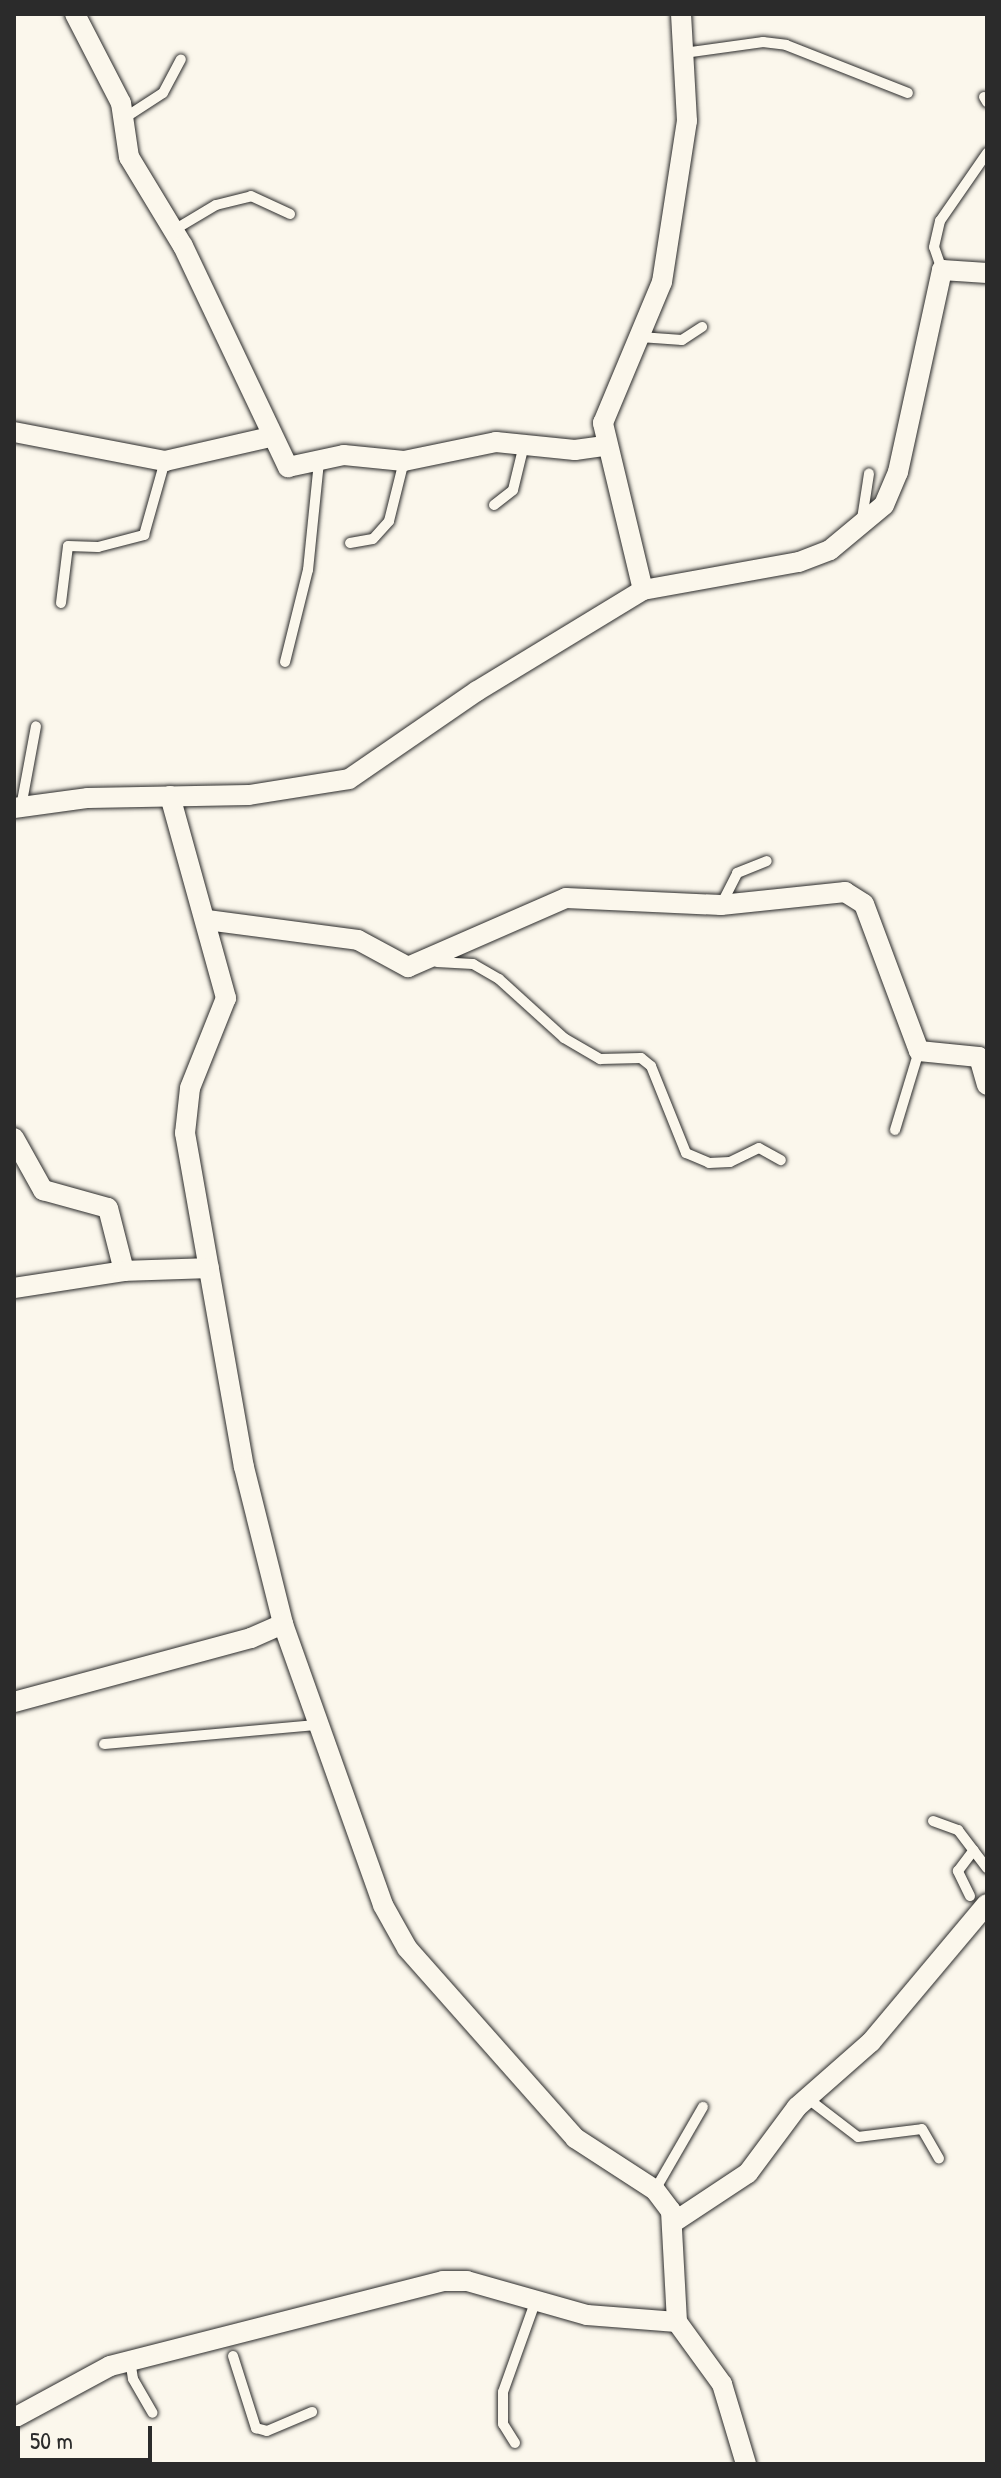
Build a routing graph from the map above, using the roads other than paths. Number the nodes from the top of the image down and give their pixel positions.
1 (75, 14) edge
2 (681, 14) edge
3 (684, 53) junction
4 (181, 59) dead end
5 (908, 93) dead end
6 (126, 117) junction
7 (987, 153) edge
8 (290, 214) dead end
9 (174, 230) junction
10 (942, 270) junction
11 (987, 273) edge
12 (702, 327) dead end
13 (640, 337) junction
14 (14, 432) edge
15 (271, 437) junction
16 (524, 445) junction
17 (605, 446) junction
18 (165, 461) junction
19 (404, 461) junction
20 (319, 462) junction
21 (869, 474) dead end
22 (494, 505) dead end
23 (860, 531) junction
24 (350, 543) dead end
25 (643, 590) junction
26 (61, 603) dead end
27 (285, 662) dead end
28 (36, 726) dead end
29 (170, 796) junction
30 (18, 808) edge
31 (767, 861) dead end
32 (721, 905) junction
33 (207, 920) junction
34 (408, 967) junction
35 (919, 1051) junction
36 (987, 1085) edge
37 (895, 1130) dead end
38 (14, 1138) edge
39 (781, 1160) dead end
40 (209, 1268) junction
41 (124, 1271) junction
42 (14, 1288) edge
43 (283, 1624) junction
44 (14, 1702) edge
45 (319, 1725) junction
46 (104, 1744) dead end
47 (933, 1821) dead end
48 (974, 1850) junction
49 (987, 1868) edge
50 (979, 1900) edge
51 (807, 2098) junction
52 (703, 2107) dead end
53 (939, 2158) dead end
54 (655, 2190) junction
55 (674, 2222) junction
56 (536, 2300) junction
57 (677, 2322) junction
58 (230, 2346) junction
59 (130, 2360) junction
60 (312, 2412) dead end
61 (153, 2413) dead end
62 (14, 2418) edge
63 (515, 2443) dead end
64 (746, 2464) edge

1 - 6 street
2 - 3 street
3 - 5 lane
3 - 13 street
4 - 6 lane
6 - 9 street
7 - 10 lane
8 - 9 lane
9 - 15 street
10 - 11 street
10 - 23 street
12 - 13 lane
13 - 17 street
14 - 18 street
15 - 18 street
15 - 20 street
16 - 17 street
16 - 19 street
16 - 22 lane
17 - 25 street
18 - 26 lane
19 - 20 street
19 - 24 lane
20 - 27 lane
21 - 23 lane
23 - 25 street
25 - 29 street
28 - 30 lane
29 - 30 street
29 - 33 street
31 - 32 lane
32 - 34 street
32 - 35 street
33 - 34 street
33 - 40 street
34 - 39 lane
35 - 36 street
35 - 37 lane
38 - 41 street
40 - 41 street
40 - 43 street
41 - 42 street
43 - 44 street
43 - 45 street
45 - 46 lane
45 - 54 street
47 - 48 lane
48 - 49 lane
48 - 50 lane
50 - 51 street
51 - 53 lane
51 - 55 street
52 - 54 lane
54 - 55 street
55 - 57 street
56 - 57 street
56 - 58 street
56 - 63 lane
57 - 64 street
58 - 59 street
58 - 60 lane
59 - 61 lane
59 - 62 street

